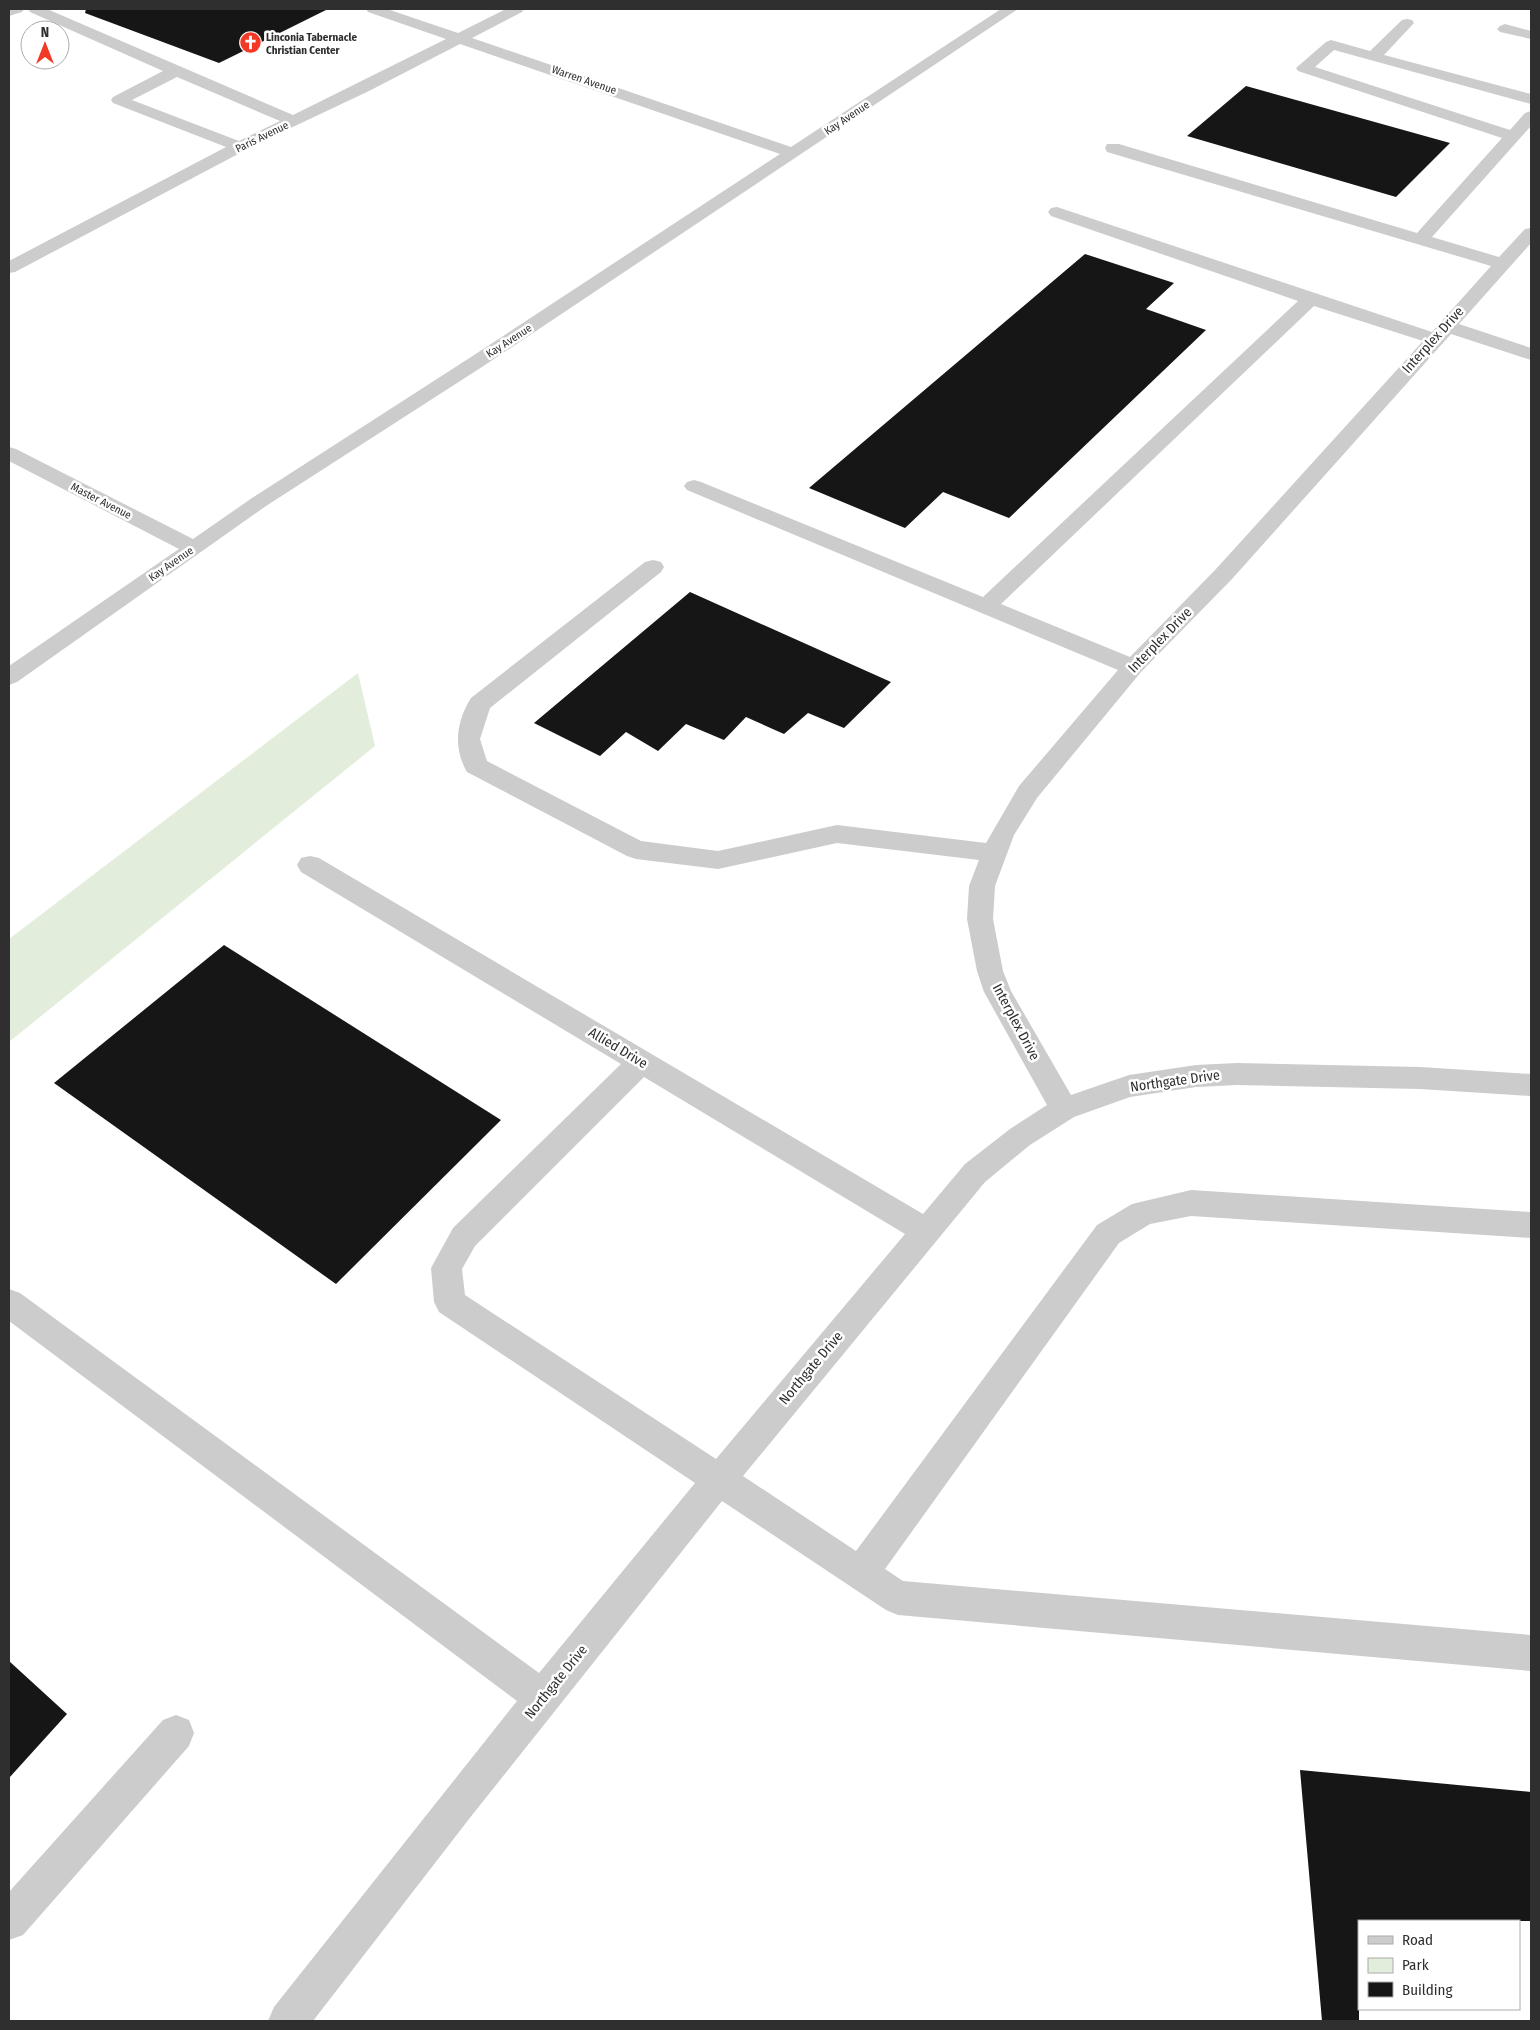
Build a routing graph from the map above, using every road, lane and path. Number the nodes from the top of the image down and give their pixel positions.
1 (17, 9) edge
2 (35, 9) edge
3 (373, 9) edge
4 (517, 9) edge
5 (1011, 9) edge
6 (9, 12) edge
7 (1407, 23) dead end
8 (1505, 29) dead end
9 (1531, 35) edge
10 (459, 39) junction
11 (1374, 56) junction
12 (176, 70) junction
13 (1531, 99) edge
14 (1531, 116) edge
15 (294, 121) junction
16 (1512, 136) junction
17 (240, 147) junction
18 (1113, 148) dead end
19 (794, 153) junction
20 (1057, 212) dead end
21 (1531, 233) edge
22 (1420, 240) junction
23 (1503, 264) junction
24 (9, 268) edge
25 (1311, 299) junction
26 (1440, 332) junction
27 (1531, 354) edge
28 (9, 453) edge
29 (694, 486) dead end
30 (194, 548) junction
31 (653, 567) dead end
32 (986, 606) junction
33 (1133, 667) junction
34 (9, 677) edge
35 (995, 853) junction
36 (310, 865) dead end
37 (641, 1062) junction
38 (1531, 1085) edge
39 (1064, 1109) junction
40 (1531, 1225) edge
41 (926, 1231) junction
42 (9, 1303) edge
43 (719, 1478) junction
44 (861, 1573) junction
45 (1531, 1653) edge
46 (543, 1698) junction
47 (176, 1733) dead end
48 (9, 1922) edge
49 (288, 2021) edge

1 - 6 street
2 - 12 street
3 - 10 street, Warren Avenue
4 - 10 street, Paris Avenue
5 - 19 street, Kay Avenue
7 - 11 street
8 - 9 street
10 - 15 street, Paris Avenue
10 - 19 street, Warren Avenue
11 - 13 street
11 - 16 street
12 - 15 street
12 - 17 street
14 - 16 street
15 - 17 street, Paris Avenue
16 - 22 street
17 - 24 street, Paris Avenue
18 - 22 street
19 - 30 street, Kay Avenue
20 - 25 street
21 - 23 street, Interplex Drive
22 - 23 street
23 - 26 street, Interplex Drive
25 - 26 street
25 - 32 street
26 - 27 street
26 - 33 street, Interplex Drive
28 - 30 street, Master Avenue
29 - 32 street
30 - 34 street, Kay Avenue
31 - 35 street
32 - 33 street
33 - 35 street, Interplex Drive
35 - 39 street, Interplex Drive
36 - 37 street, Allied Drive
37 - 41 street, Allied Drive
37 - 43 street
38 - 39 street, Northgate Drive
39 - 41 street, Northgate Drive
40 - 44 street
41 - 43 street, Northgate Drive
42 - 46 street
43 - 44 street
43 - 46 street, Northgate Drive
44 - 45 street
46 - 49 street, Northgate Drive
47 - 48 street

